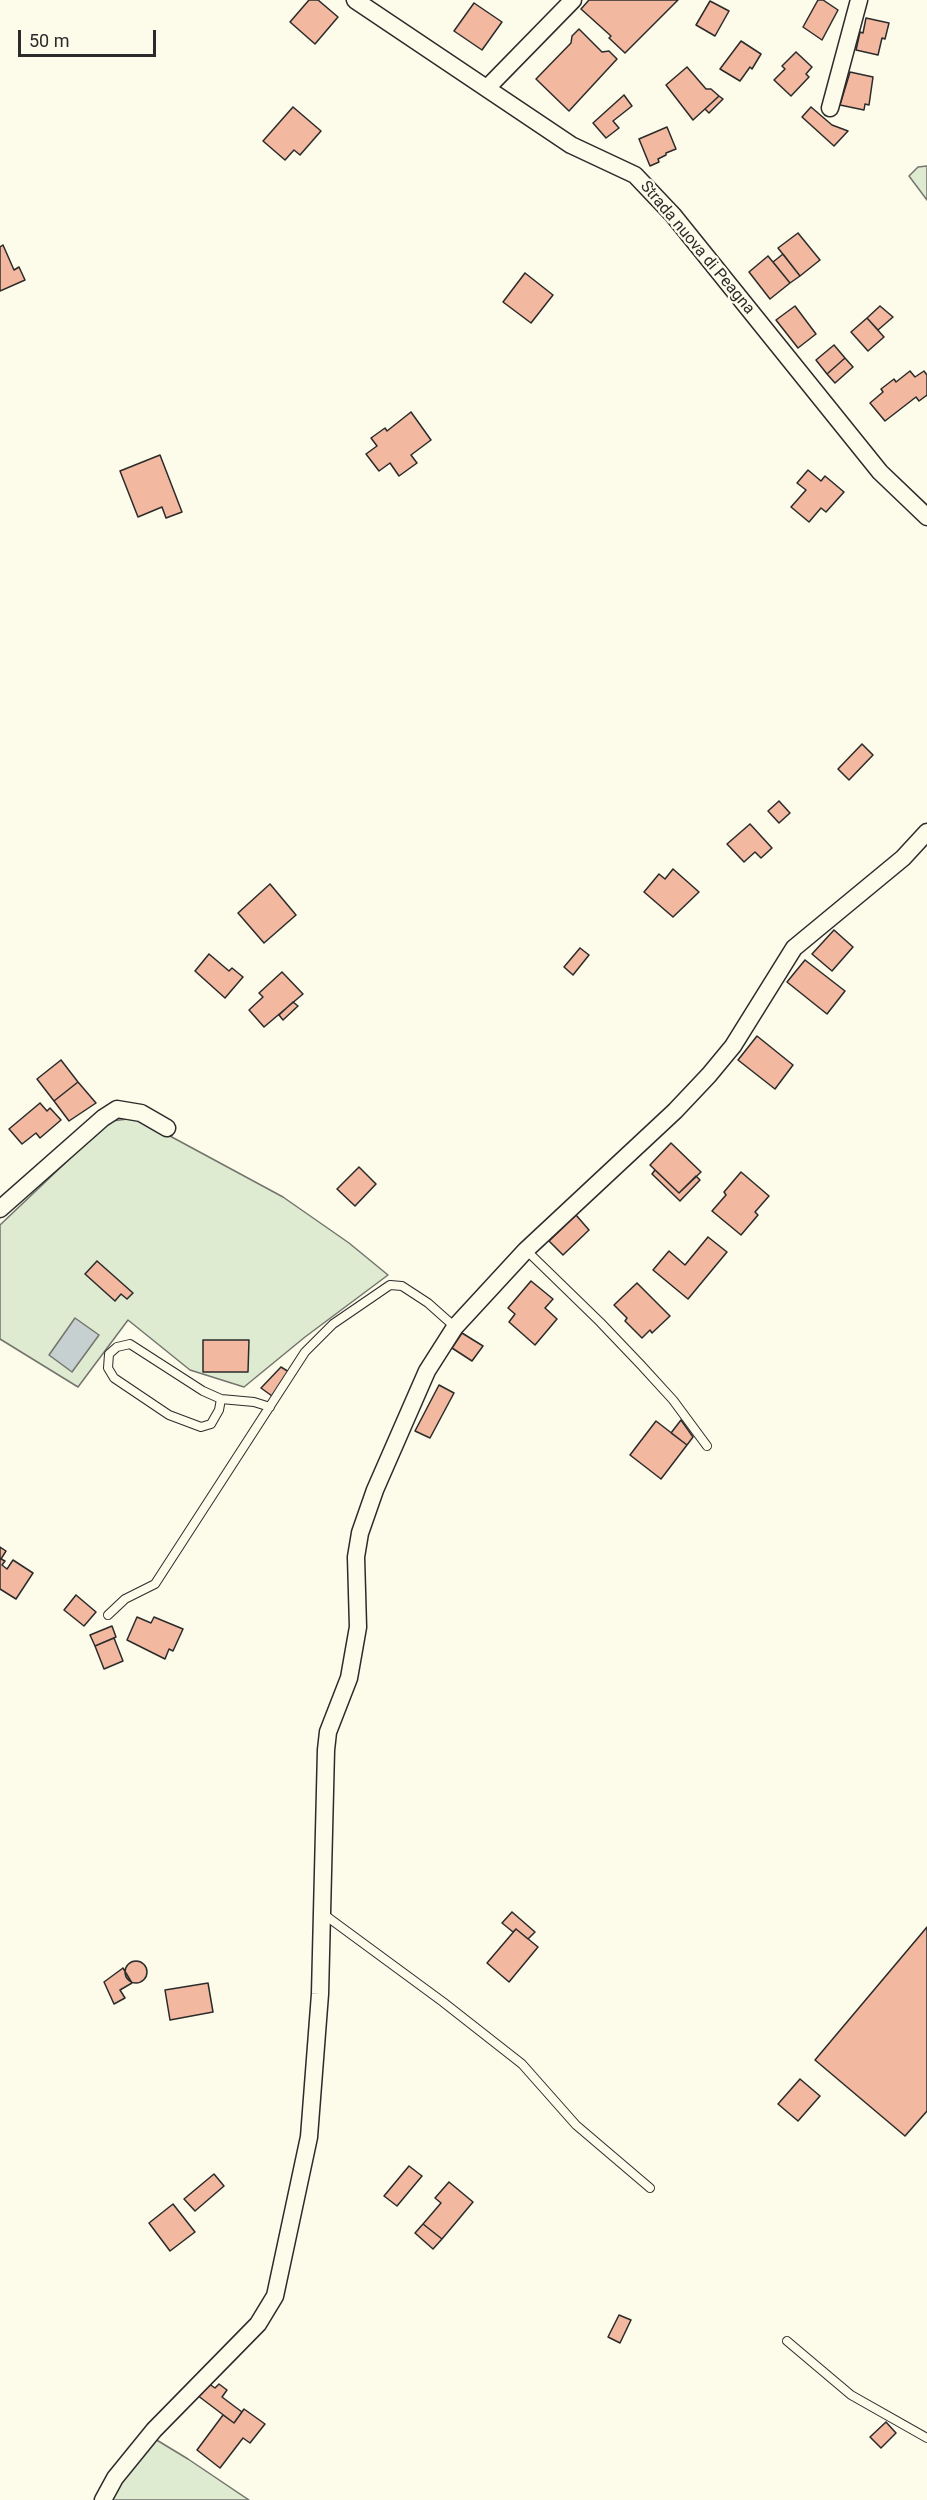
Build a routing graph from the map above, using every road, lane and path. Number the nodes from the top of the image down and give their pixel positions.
1 (355, 0) edge
2 (573, 0) edge
3 (859, 0) edge
4 (486, 88) junction
5 (830, 108) dead end
6 (927, 517) edge
7 (927, 832) edge
8 (167, 1128) dead end
9 (0, 1209) edge
10 (526, 1250) junction
11 (455, 1328) junction
12 (221, 1399) junction
13 (270, 1407) junction
14 (708, 1446) dead end
15 (108, 1615) dead end
16 (322, 1913) junction
17 (650, 2188) dead end
18 (787, 2341) dead end
19 (927, 2438) edge
20 (103, 2500) edge

1 - 4 street, Strada nuova di Peagna
2 - 4 street
3 - 5 street
4 - 6 street, Strada nuova di Peagna
7 - 10 street
8 - 9 street
10 - 11 street
10 - 14 lane
11 - 13 lane
11 - 16 street
12 - 12 lane
12 - 13 lane
13 - 15 lane
16 - 17 lane
16 - 20 street
18 - 19 lane

